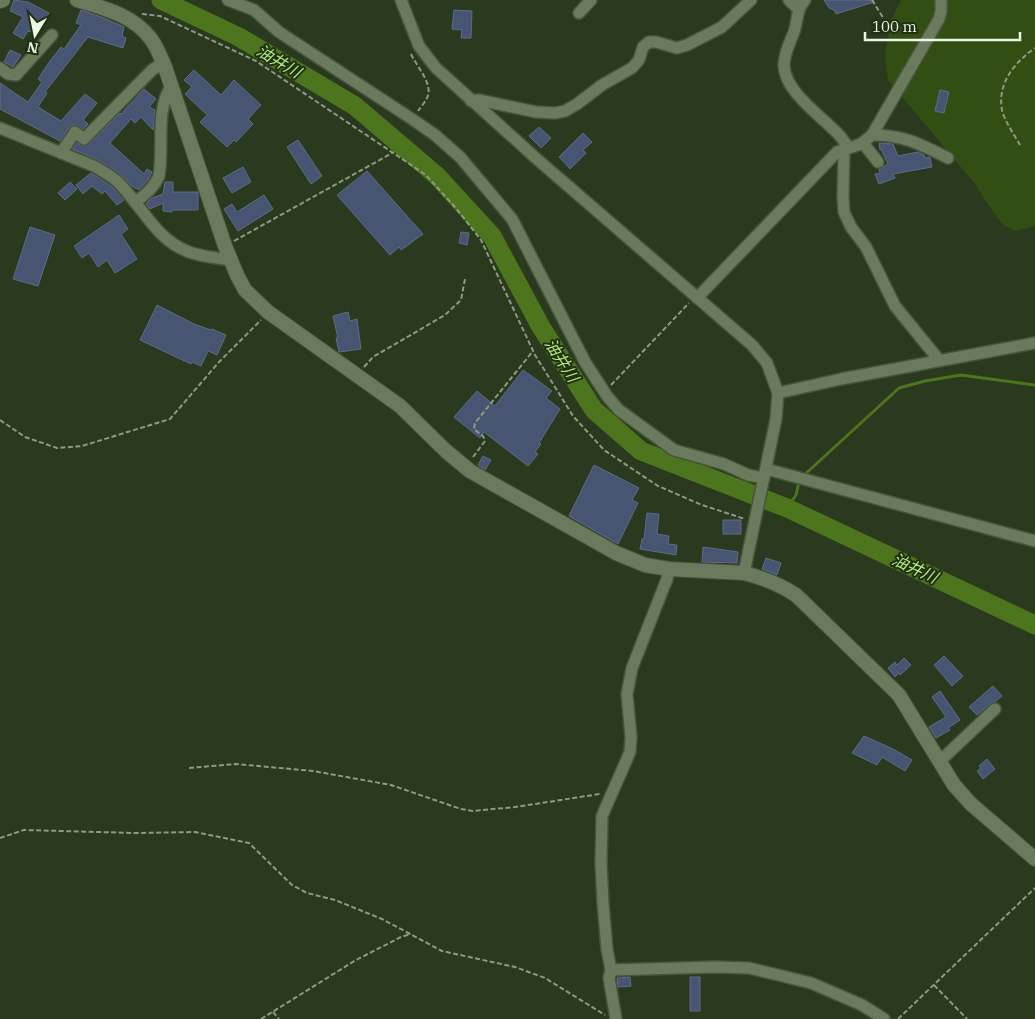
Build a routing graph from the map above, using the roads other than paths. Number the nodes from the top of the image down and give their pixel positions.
1 (76, 0) edge
2 (228, 0) edge
3 (401, 0) edge
4 (591, 0) edge
5 (751, 0) edge
6 (789, 0) edge
7 (941, 0) edge
8 (802, 5) edge
9 (122, 10) edge
10 (579, 13) dead end
11 (52, 35) dead end
12 (163, 63) junction
13 (0, 68) edge
14 (171, 86) junction
15 (471, 101) junction
16 (0, 128) edge
17 (868, 139) junction
18 (846, 149) junction
19 (61, 153) junction
20 (948, 158) dead end
21 (878, 162) dead end
22 (135, 202) junction
23 (231, 260) junction
24 (696, 297) junction
25 (1035, 343) edge
26 (939, 360) junction
27 (778, 393) junction
28 (764, 479) junction
29 (1035, 541) edge
30 (669, 569) junction
31 (744, 573) junction
32 (995, 709) dead end
33 (940, 760) junction
34 (1035, 859) edge
35 (611, 970) junction
36 (616, 1019) edge
37 (884, 1019) edge

1 - 9 street
2 - 28 street
3 - 15 street
4 - 10 street
5 - 15 street
6 - 8 street
7 - 17 street
8 - 18 street
9 - 12 street
11 - 13 street
12 - 14 street
12 - 19 street
14 - 22 street
14 - 23 street
15 - 24 street
16 - 19 street
17 - 18 street
17 - 20 street
17 - 21 street
18 - 24 street
18 - 26 street
19 - 22 street
22 - 23 street
23 - 30 street
24 - 27 street
25 - 26 street
26 - 27 street
27 - 28 street
28 - 29 street
28 - 31 street
30 - 31 street
30 - 35 street
31 - 33 street
32 - 33 street
33 - 34 street
35 - 36 street
35 - 37 street

